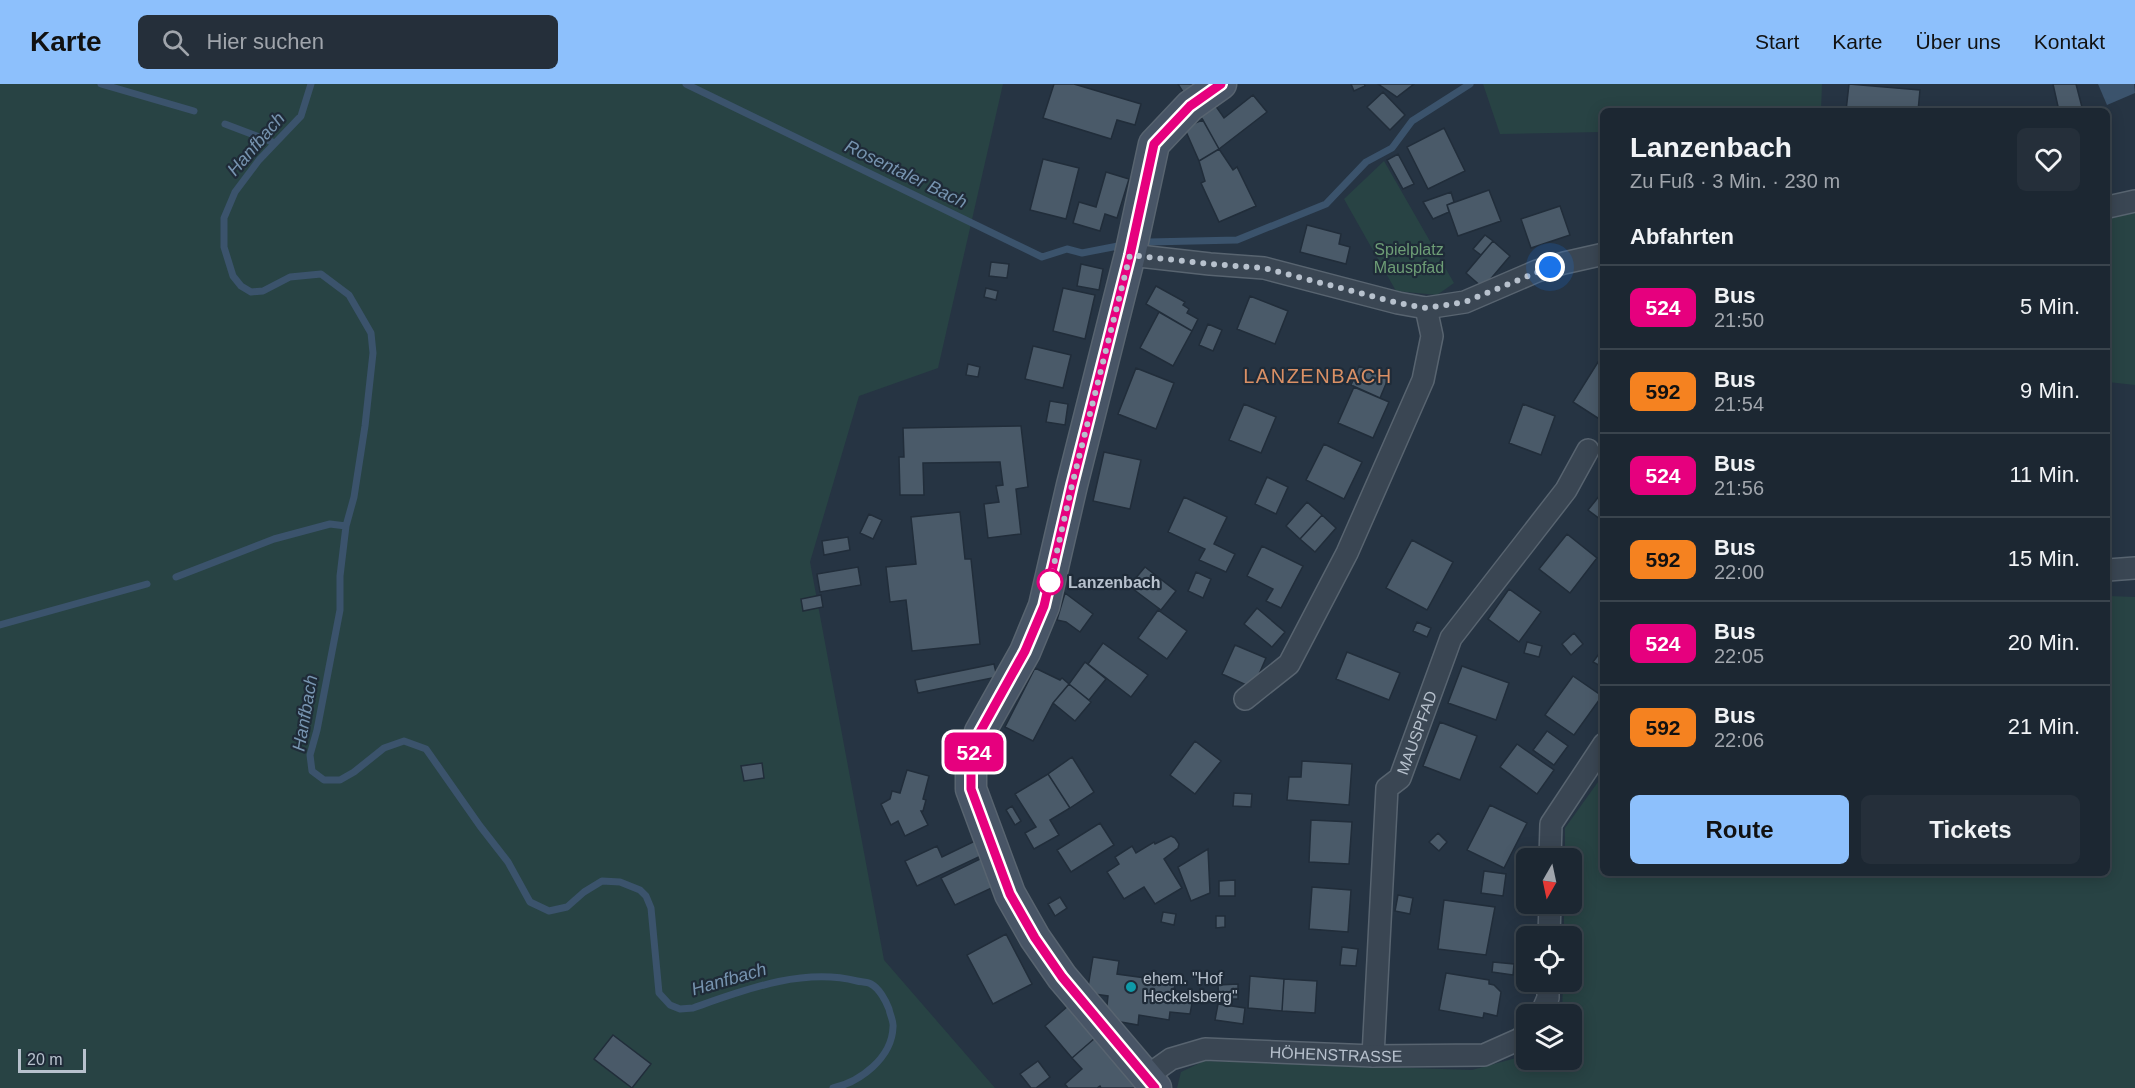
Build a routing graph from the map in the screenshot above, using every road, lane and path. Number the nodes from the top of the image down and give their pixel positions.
1 (1221, 84) edge
2 (2135, 201) edge
3 (2110, 207) edge
4 (1130, 255) junction
5 (1600, 255) edge
6 (1426, 308) junction
7 (1588, 450) dead end
8 (2135, 568) edge
9 (2110, 570) edge
10 (1245, 699) dead end
11 (1600, 750) edge
12 (1550, 848) edge
13 (1516, 1041) edge
14 (1373, 1056) junction
15 (1151, 1082) edge

1 - 4 main road
2 - 3 street
4 - 6 street
4 - 15 main road
5 - 6 street
6 - 10 street
7 - 14 street, MAUSPFAD
8 - 9 street
11 - 12 street
13 - 14 street, HÖHENSTRASSE
14 - 15 street, HÖHENSTRASSE

